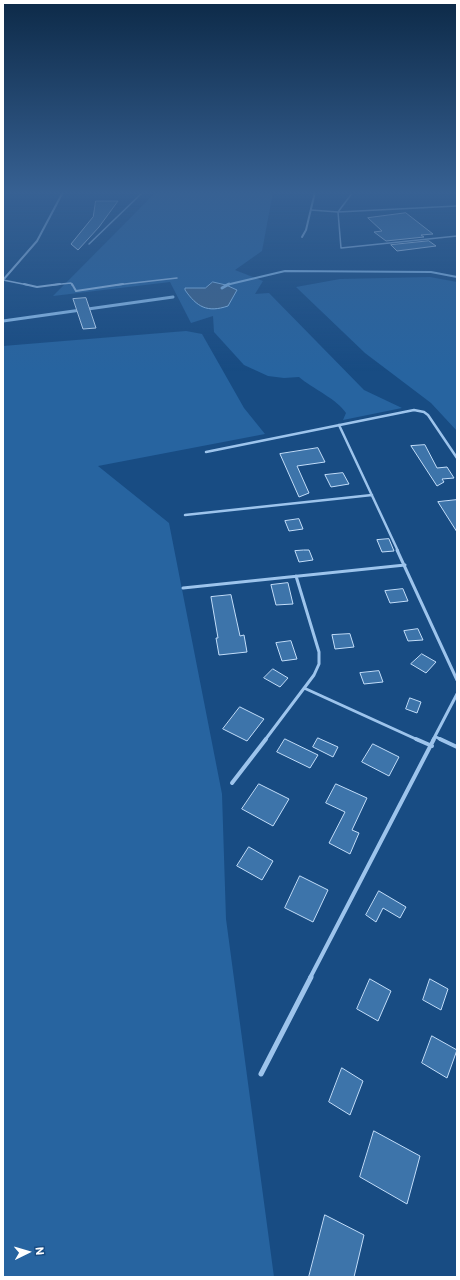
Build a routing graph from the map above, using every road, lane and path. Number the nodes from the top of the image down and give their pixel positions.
1 (28, 252) edge
2 (178, 278) dead end
3 (3, 280) edge
4 (339, 425) junction
5 (206, 452) dead end
6 (457, 458) edge
7 (372, 494) junction
8 (185, 515) dead end
9 (405, 565) junction
10 (296, 576) junction
11 (183, 588) dead end
12 (457, 680) edge
13 (304, 688) junction
14 (457, 694) edge
15 (436, 737) junction
16 (432, 746) junction
17 (457, 747) edge
18 (232, 782) dead end
19 (261, 1074) dead end

1 - 3 street
2 - 3 lane
4 - 5 lane
4 - 6 lane
4 - 7 lane
7 - 8 lane
7 - 9 lane
9 - 10 lane
9 - 12 lane
10 - 11 lane
10 - 13 lane
13 - 16 lane
13 - 18 lane
14 - 15 lane
15 - 16 lane
15 - 17 lane
16 - 19 lane

